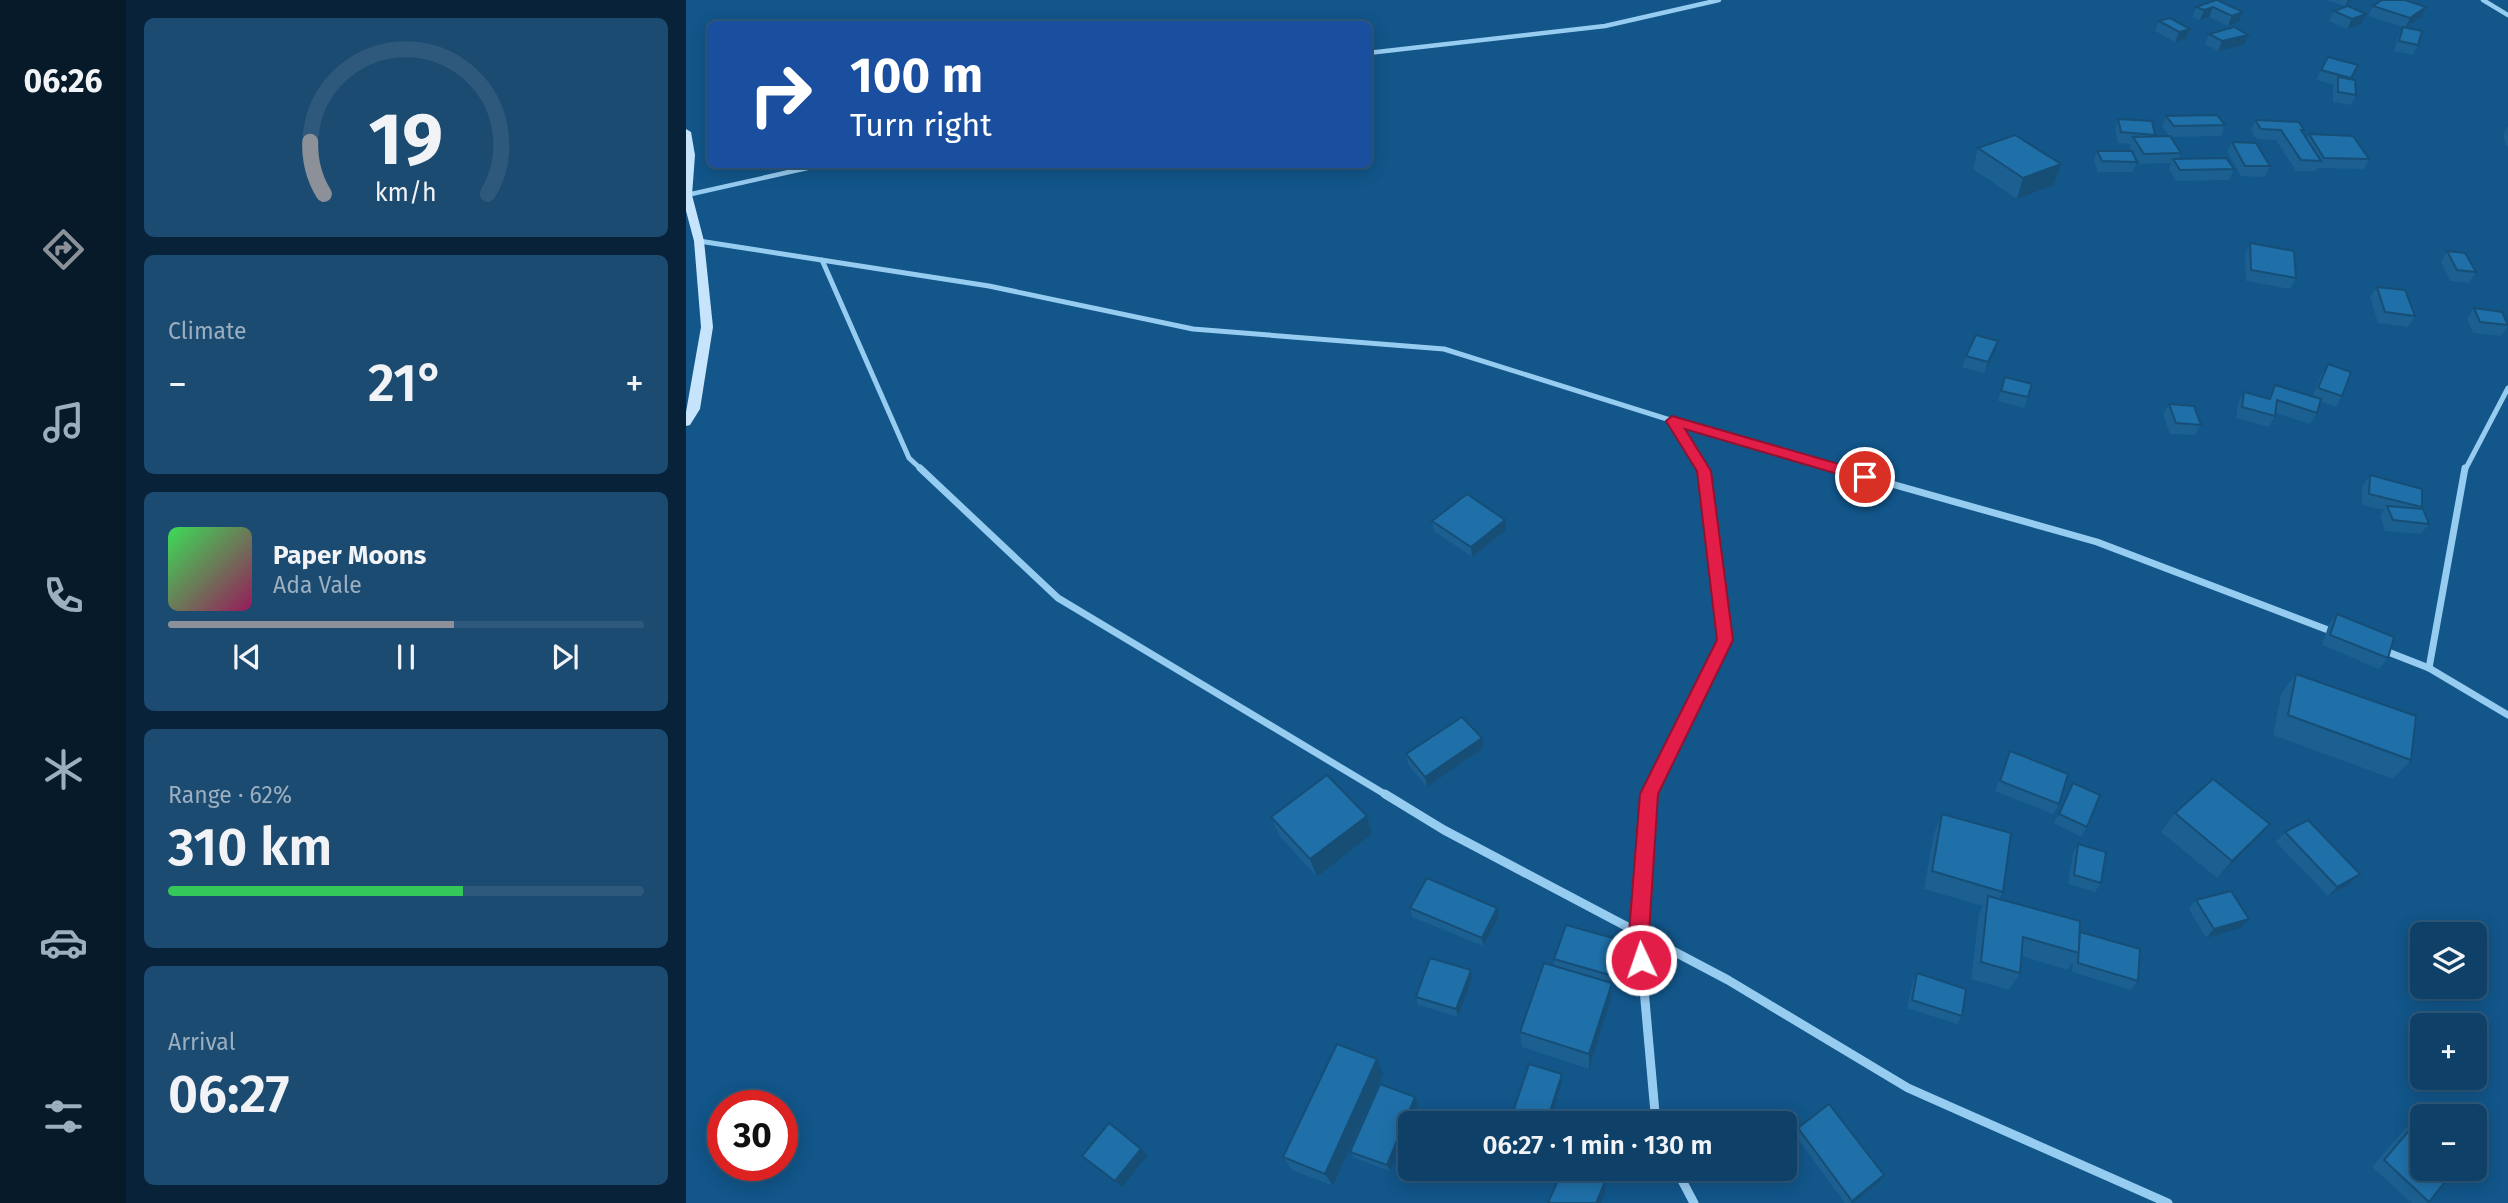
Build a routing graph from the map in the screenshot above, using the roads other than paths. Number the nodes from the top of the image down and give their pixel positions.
1 (1719, 0) edge
2 (2483, 0) edge
3 (2508, 15) edge
4 (1372, 53) edge
5 (686, 132) edge
6 (807, 168) edge
7 (687, 195) edge
8 (699, 241) junction
9 (822, 260) junction
10 (2508, 388) edge
11 (1672, 421) junction
12 (686, 422) edge
13 (2339, 634) edge
14 (2378, 648) edge
15 (2429, 668) junction
16 (2508, 715) edge
17 (1639, 933) junction
18 (1655, 1111) edge
19 (1682, 1181) edge
20 (1694, 1203) edge
21 (2168, 1203) edge

1 - 4 street
2 - 3 street
5 - 7 street
6 - 7 street
7 - 8 street
8 - 9 street
8 - 12 street
9 - 11 street
9 - 17 street
10 - 15 street
11 - 13 street
11 - 17 street
14 - 15 street
15 - 16 street
17 - 18 street
17 - 21 street
19 - 20 street

